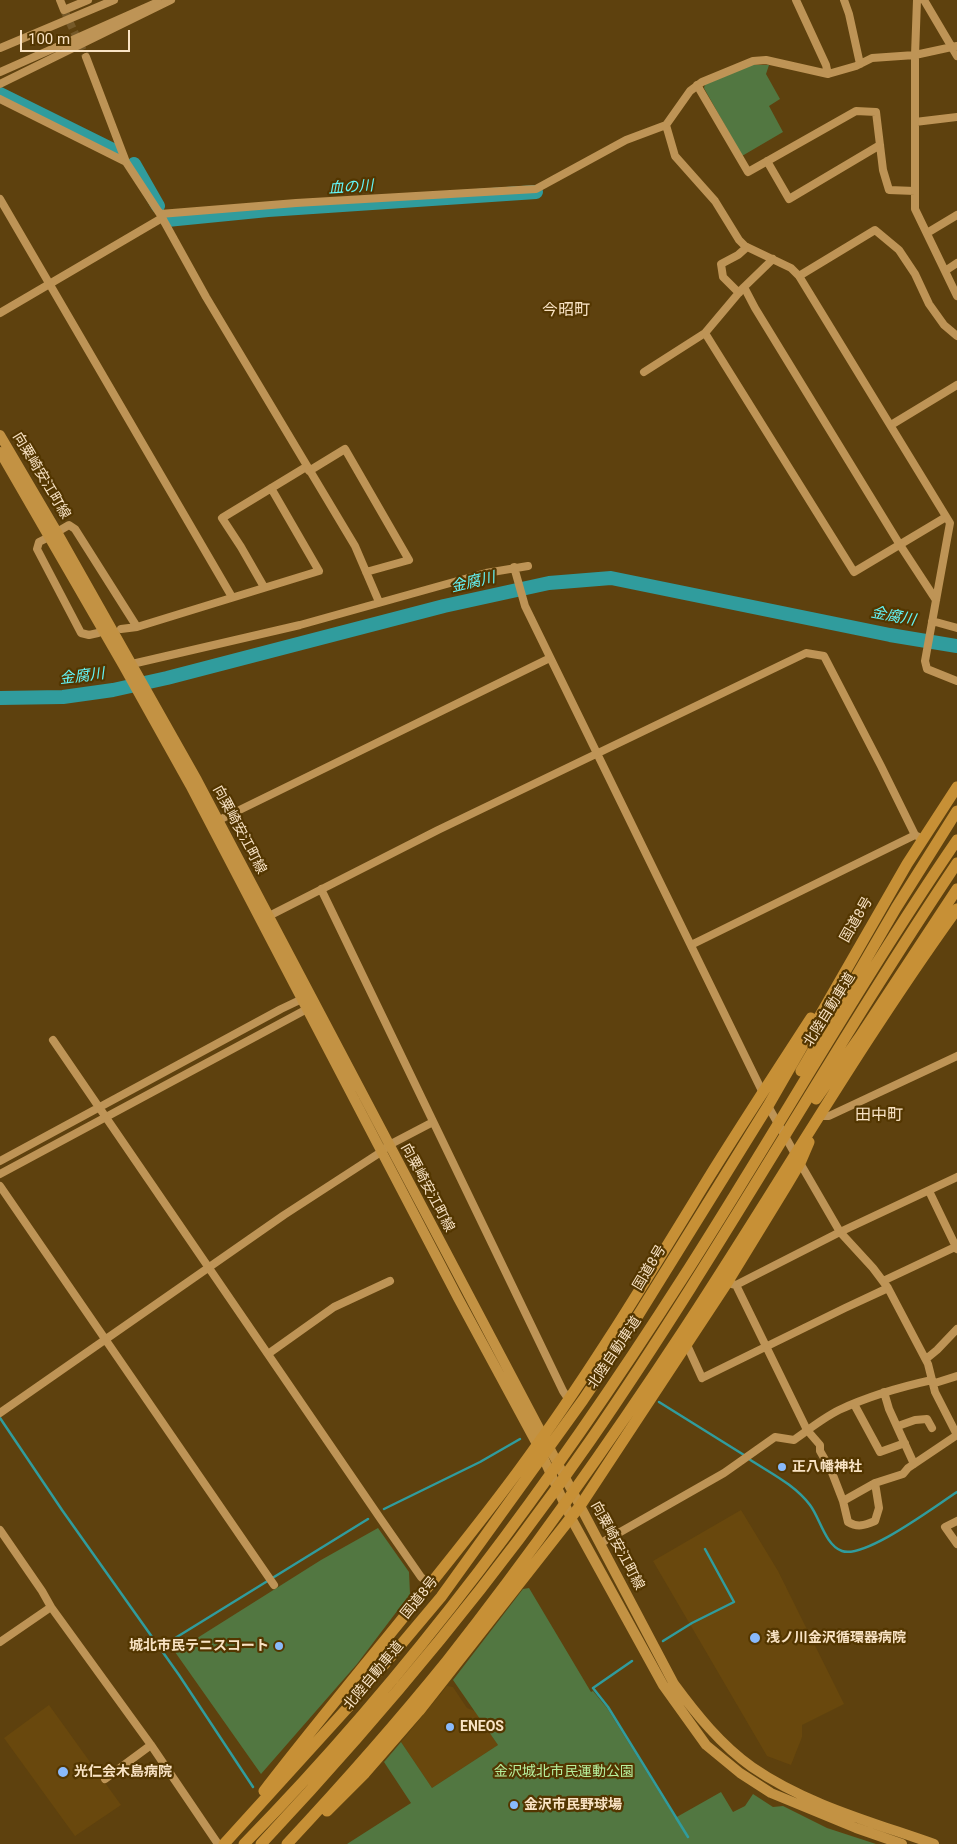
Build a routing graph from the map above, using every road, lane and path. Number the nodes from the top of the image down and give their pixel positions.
1 (60, 0) edge
2 (88, 0) edge
3 (114, 0) edge
4 (162, 0) edge
5 (171, 0) edge
6 (796, 0) edge
7 (844, 0) edge
8 (917, 0) edge
9 (924, 0) edge
10 (954, 46) edge
11 (0, 48) edge
12 (915, 55) junction
13 (957, 56) edge
14 (86, 57) tunnel mouth
15 (860, 64) junction
16 (0, 72) edge
17 (828, 74) junction
18 (0, 84) edge
19 (697, 85) junction
20 (0, 99) edge
21 (957, 117) edge
22 (915, 122) junction
23 (666, 125) junction
24 (880, 145) junction
25 (767, 161) junction
26 (126, 162) junction
27 (914, 191) junction
28 (0, 199) edge
29 (957, 215) edge
30 (161, 216) junction
31 (927, 233) junction
32 (747, 247) junction
33 (773, 259) junction
34 (957, 263) edge
35 (945, 271) junction
36 (799, 276) junction
37 (50, 283) junction
38 (742, 290) junction
39 (957, 296) edge
40 (0, 313) edge
41 (705, 333) junction
42 (957, 336) edge
43 (644, 372) dead end
44 (957, 385) edge
45 (891, 425) junction
46 (0, 435) edge
47 (0, 452) edge
48 (308, 469) junction
49 (271, 488) junction
50 (946, 517) junction
51 (53, 534) junction
52 (900, 544) junction
53 (528, 566) dead end
54 (515, 568) junction
55 (366, 572) junction
56 (264, 587) junction
57 (232, 597) junction
58 (936, 600) junction
59 (379, 602) junction
60 (932, 623) junction
61 (137, 627) junction
62 (957, 628) edge
63 (121, 630) dead end
64 (98, 634) dead end
65 (550, 658) junction
66 (128, 664) junction
67 (957, 681) edge
68 (597, 754) junction
69 (957, 787) edge
70 (957, 811) edge
71 (214, 822) junction
72 (919, 837) junction
73 (957, 840) edge
74 (957, 863) edge
75 (321, 889) junction
76 (957, 889) edge
77 (956, 913) edge
78 (265, 918) junction
79 (691, 945) junction
80 (851, 960) junction
81 (302, 999) junction
82 (313, 999) junction
83 (307, 1009) junction
84 (53, 1040) dead end
85 (957, 1056) edge
86 (763, 1093) junction
87 (768, 1106) junction
88 (98, 1107) junction
89 (104, 1116) junction
90 (820, 1116) junction
91 (433, 1122) junction
92 (385, 1149) junction
93 (797, 1159) junction
94 (0, 1161) edge
95 (0, 1174) edge
96 (957, 1177) edge
97 (0, 1186) edge
98 (929, 1191) junction
99 (736, 1192) junction
100 (840, 1232) junction
101 (726, 1233) junction
102 (957, 1247) edge
103 (209, 1268) junction
104 (883, 1280) junction
105 (390, 1281) dead end
106 (731, 1284) junction
107 (888, 1288) junction
108 (957, 1329) edge
109 (106, 1338) junction
110 (687, 1345) junction
111 (767, 1347) junction
112 (268, 1354) junction
113 (926, 1359) junction
114 (957, 1376) edge
115 (932, 1380) junction
116 (884, 1392) junction
117 (569, 1400) junction
118 (854, 1404) junction
119 (0, 1412) edge
120 (898, 1426) junction
121 (932, 1428) dead end
122 (807, 1430) junction
123 (957, 1435) edge
124 (540, 1440) junction
125 (905, 1443) junction
126 (914, 1464) junction
127 (875, 1483) junction
128 (843, 1502) junction
129 (580, 1506) junction
130 (571, 1518) junction
131 (957, 1521) edge
132 (0, 1530) edge
133 (601, 1543) junction
134 (957, 1544) edge
135 (272, 1581) dead end
136 (430, 1585) junction
137 (51, 1607) junction
138 (0, 1642) edge
139 (150, 1746) junction
140 (105, 1779) dead end
141 (776, 1782) junction
142 (771, 1793) junction
143 (218, 1844) edge
144 (223, 1844) edge
145 (244, 1844) edge
146 (261, 1844) edge
147 (287, 1844) edge
148 (292, 1844) edge
149 (902, 1844) edge
150 (934, 1844) edge

1 - 2 street
3 - 11 street
4 - 16 street
5 - 18 street
6 - 17 street
7 - 15 street
8 - 12 street
9 - 10 street
10 - 12 street
10 - 13 street
12 - 15 street
12 - 22 street
14 - 26 street
15 - 17 street
17 - 19 street
19 - 23 street
19 - 25 street
20 - 26 street
21 - 22 street
22 - 27 street
23 - 30 street
23 - 32 street
24 - 25 street
24 - 25 street
24 - 27 street
26 - 30 street
27 - 31 street
28 - 37 street
29 - 31 street
30 - 37 street
30 - 48 street
31 - 35 street
32 - 33 street
32 - 38 street
33 - 36 street
33 - 38 street
34 - 35 street
35 - 39 street
36 - 42 street
36 - 45 street
37 - 40 street
37 - 57 street
38 - 41 street
38 - 52 street
41 - 43 street
41 - 52 street
44 - 45 street
45 - 50 street
46 - 51 main road, 向粟崎安江町線
47 - 51 main road, 向粟崎安江町線
48 - 49 street
48 - 55 street
48 - 55 street
49 - 56 street
49 - 56 street
50 - 52 street
50 - 58 street
51 - 61 street
51 - 64 street
51 - 66 main road, 向粟崎安江町線
52 - 58 street
53 - 54 street
54 - 59 street
54 - 65 street
55 - 59 street
56 - 57 street
57 - 61 street
58 - 60 street
59 - 66 street
60 - 62 street
60 - 67 street
61 - 63 street
65 - 68 street
65 - 71 street
66 - 71 main road, 向粟崎安江町線
68 - 72 street
68 - 75 street
68 - 79 street
69 - 72 highway, 国道8号
70 - 99 highway
71 - 78 main road, 向粟崎安江町線
72 - 79 street
72 - 80 highway, 国道8号
73 - 99 highway, 北陸自動車道
74 - 101 highway, 北陸自動車道
75 - 78 street
75 - 91 street
76 - 101 highway
77 - 90 highway
78 - 81 main road, 向粟崎安江町線
78 - 82 main road, 向粟崎安江町線
79 - 86 street
80 - 86 highway
80 - 87 highway, 国道8号
81 - 82 street
81 - 83 main road, 向粟崎安江町線
81 - 88 street
82 - 83 street
82 - 92 main road, 向粟崎安江町線
83 - 89 street
83 - 92 main road, 向粟崎安江町線
84 - 88 street
85 - 90 street
86 - 117 highway
87 - 93 street
87 - 144 highway, 国道8号
88 - 89 street
88 - 94 street
89 - 95 street
89 - 103 street
90 - 93 highway
91 - 92 street
91 - 117 street
92 - 103 street
92 - 124 main road, 向粟崎安江町線
93 - 100 street
93 - 106 highway
93 - 147 highway
96 - 98 street
97 - 109 street
98 - 100 street
98 - 102 street
99 - 145 highway, 北陸自動車道
100 - 104 street
100 - 106 street
101 - 146 highway, 北陸自動車道
102 - 104 street
103 - 109 street
103 - 112 street
104 - 107 street
105 - 112 street
106 - 110 highway
106 - 111 street
107 - 111 street
107 - 113 street
108 - 113 street
109 - 119 street
109 - 135 street
110 - 111 street
110 - 129 highway
111 - 122 street
112 - 136 street
113 - 115 street
114 - 115 street
115 - 116 street
115 - 123 street
116 - 118 street
116 - 120 street
117 - 124 highway
118 - 122 street
118 - 125 street
120 - 121 street
120 - 125 street
122 - 128 street
122 - 133 street
123 - 126 street
124 - 129 main road, 向粟崎安江町線
124 - 130 main road, 向粟崎安江町線
124 - 136 highway
125 - 126 street
126 - 127 street
127 - 128 street
127 - 128 street
129 - 130 highway
129 - 133 main road, 向粟崎安江町線
130 - 142 main road, 向粟崎安江町線
130 - 148 highway
131 - 134 street
132 - 137 street
133 - 141 main road, 向粟崎安江町線
136 - 144 highway
137 - 138 street
137 - 139 street
139 - 140 street
139 - 143 street
141 - 142 street
141 - 150 main road, 向粟崎安江町線
142 - 149 main road, 向粟崎安江町線

